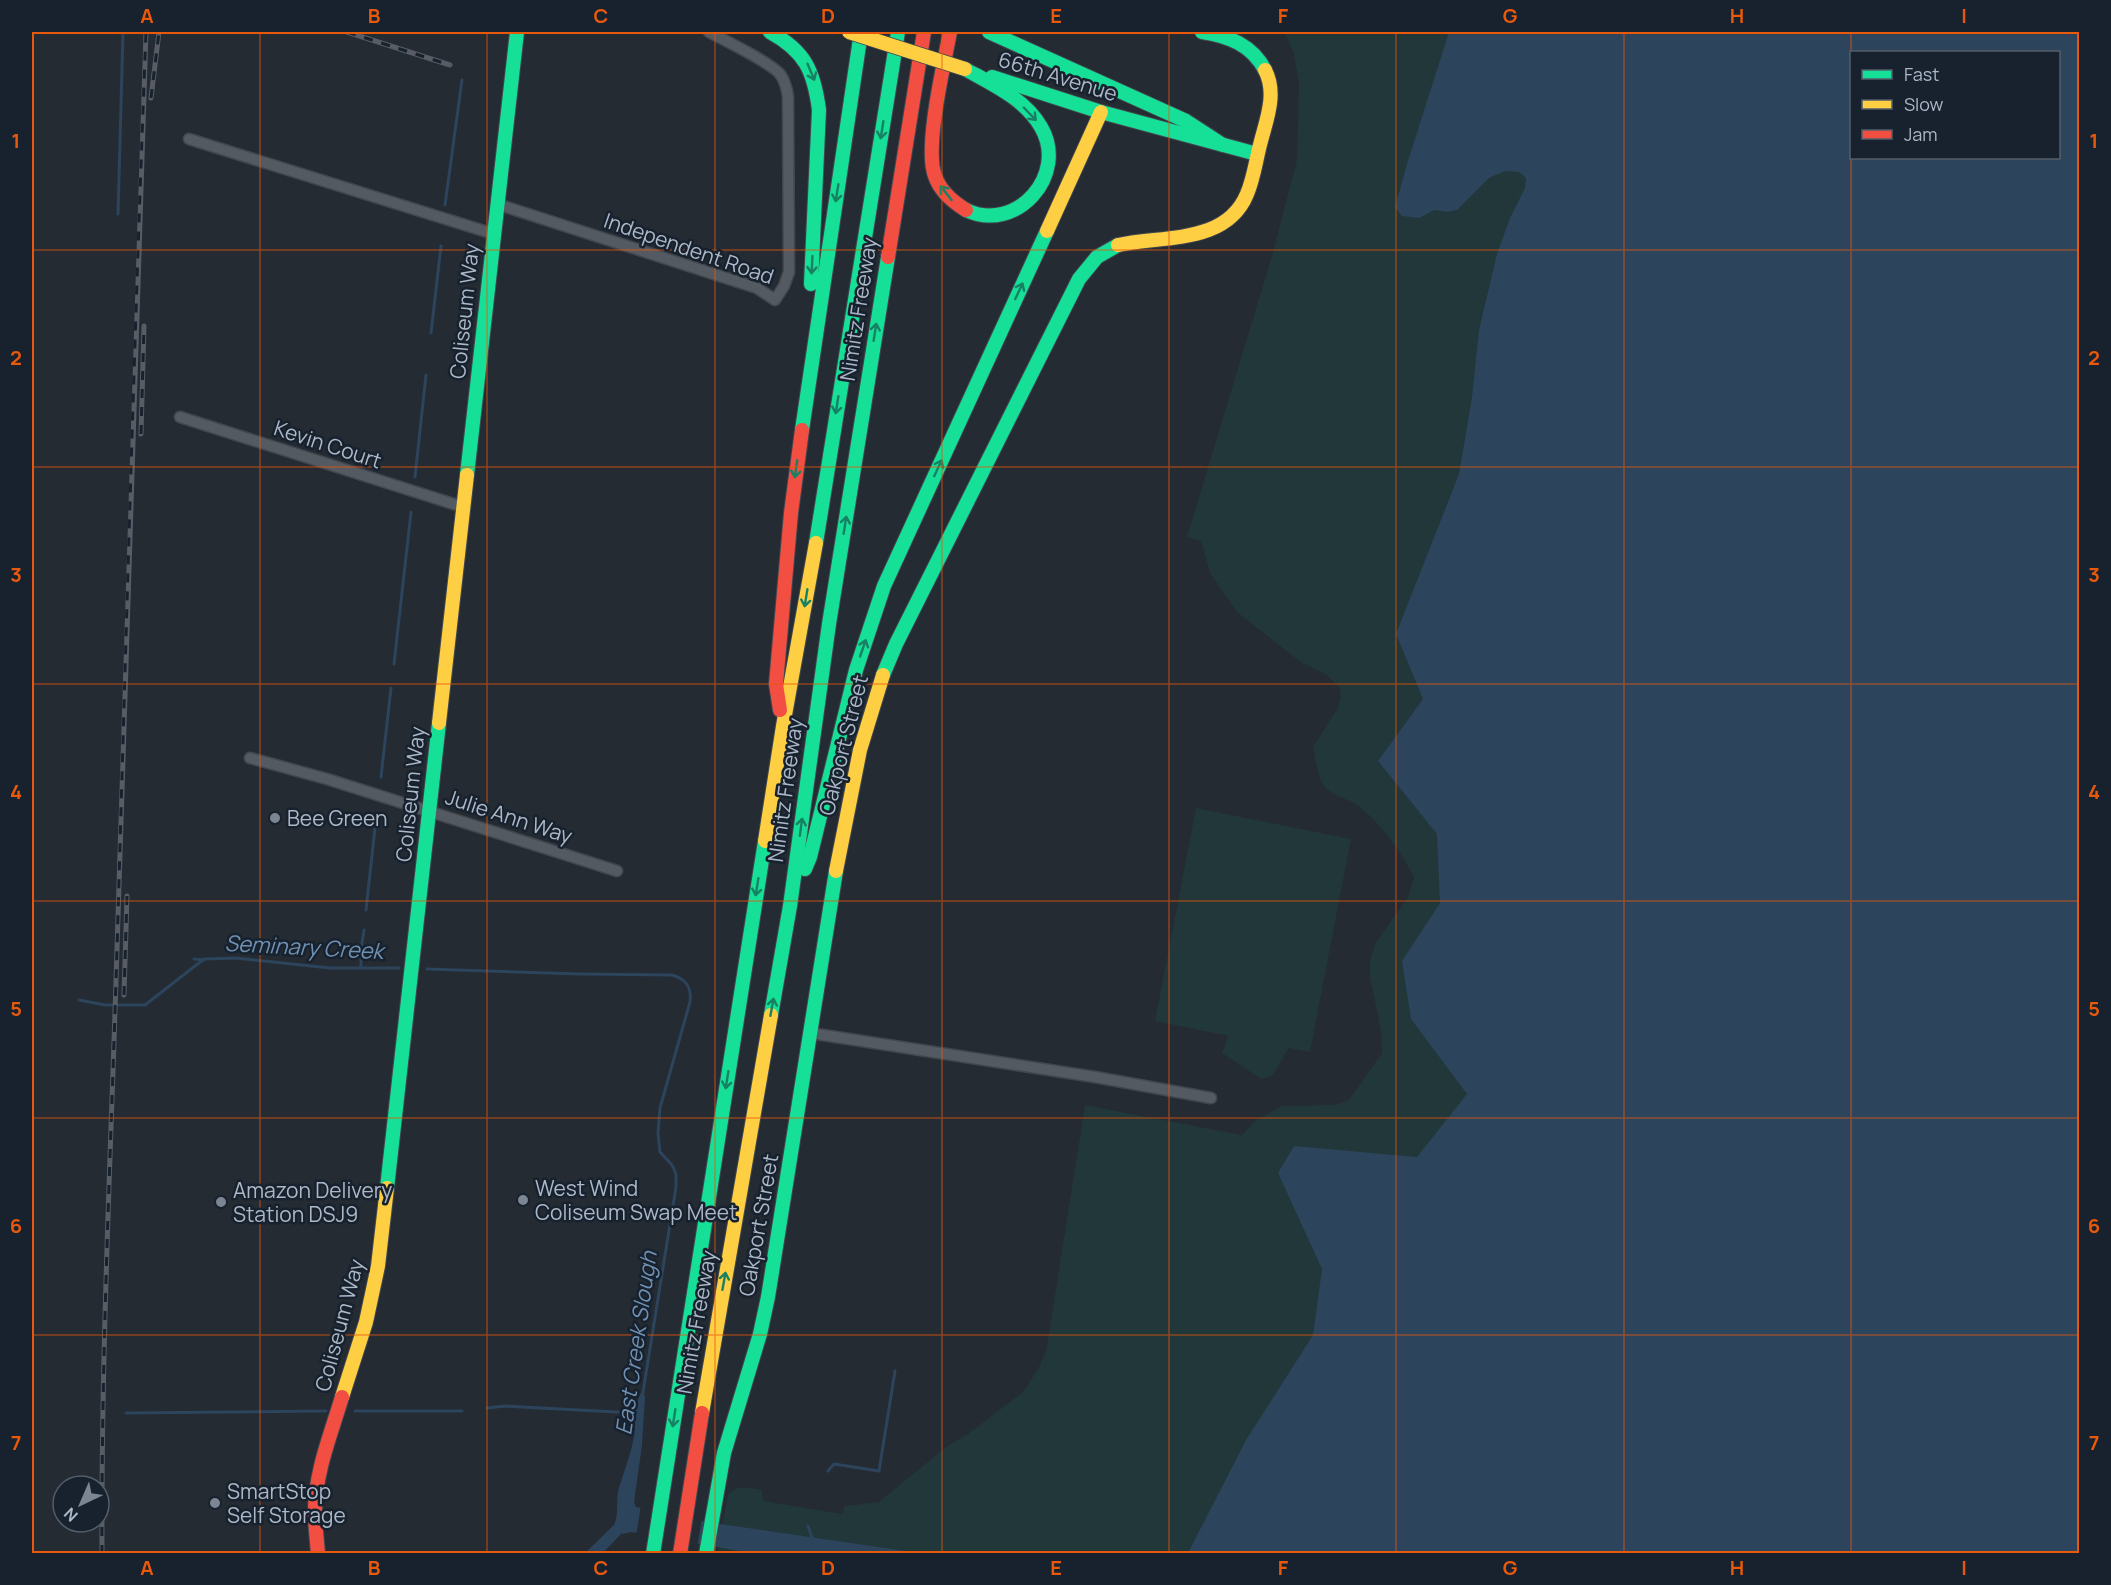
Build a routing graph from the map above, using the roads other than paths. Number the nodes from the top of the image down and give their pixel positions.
1 (517, 32) edge
2 (708, 32) edge
3 (771, 32) edge
4 (849, 32) edge
5 (861, 32) edge
6 (898, 32) edge
7 (924, 32) edge
8 (950, 32) edge
9 (988, 32) edge
10 (1202, 32) edge
11 (965, 69) junction
12 (1101, 112) junction
13 (189, 139) dead end
14 (1223, 145) junction
15 (1257, 154) junction
16 (497, 204) junction
17 (494, 234) junction
18 (812, 354) junction
19 (180, 417) dead end
20 (463, 507) junction
21 (783, 726) junction
22 (250, 758) dead end
23 (430, 812) junction
24 (617, 871) dead end
25 (790, 906) junction
26 (810, 1033) junction
27 (1211, 1098) dead end
28 (654, 1549) edge
29 (680, 1551) edge
30 (706, 1553) edge
31 (318, 1554) edge

1 - 16 main road, Coliseum Way
2 - 16 street, Independent Road
3 -> 18 main road
4 - 11 main road, 66th Avenue, bridge
5 -> 18 main road
6 -> 21 main road, Nimitz Freeway
25 -> 7 main road, Nimitz Freeway
11 -> 8 main road
9 - 14 main road
10 - 15 main road, Oakport Street
11 - 12 main road, 66th Avenue
12 - 14 main road, 66th Avenue
25 -> 12 main road
13 - 17 street
14 - 15 main road, 66th Avenue
15 - 26 main road, Oakport Street
16 - 17 main road, Coliseum Way
17 - 20 main road, Coliseum Way
18 -> 21 main road
19 - 20 street, Kevin Court
20 - 23 main road, Coliseum Way
21 -> 28 main road, Nimitz Freeway
22 - 23 street, Julie Ann Way
23 - 24 street, Julie Ann Way
23 - 31 main road, Coliseum Way
29 -> 25 main road, Nimitz Freeway
26 - 27 street
26 - 30 main road, Oakport Street

